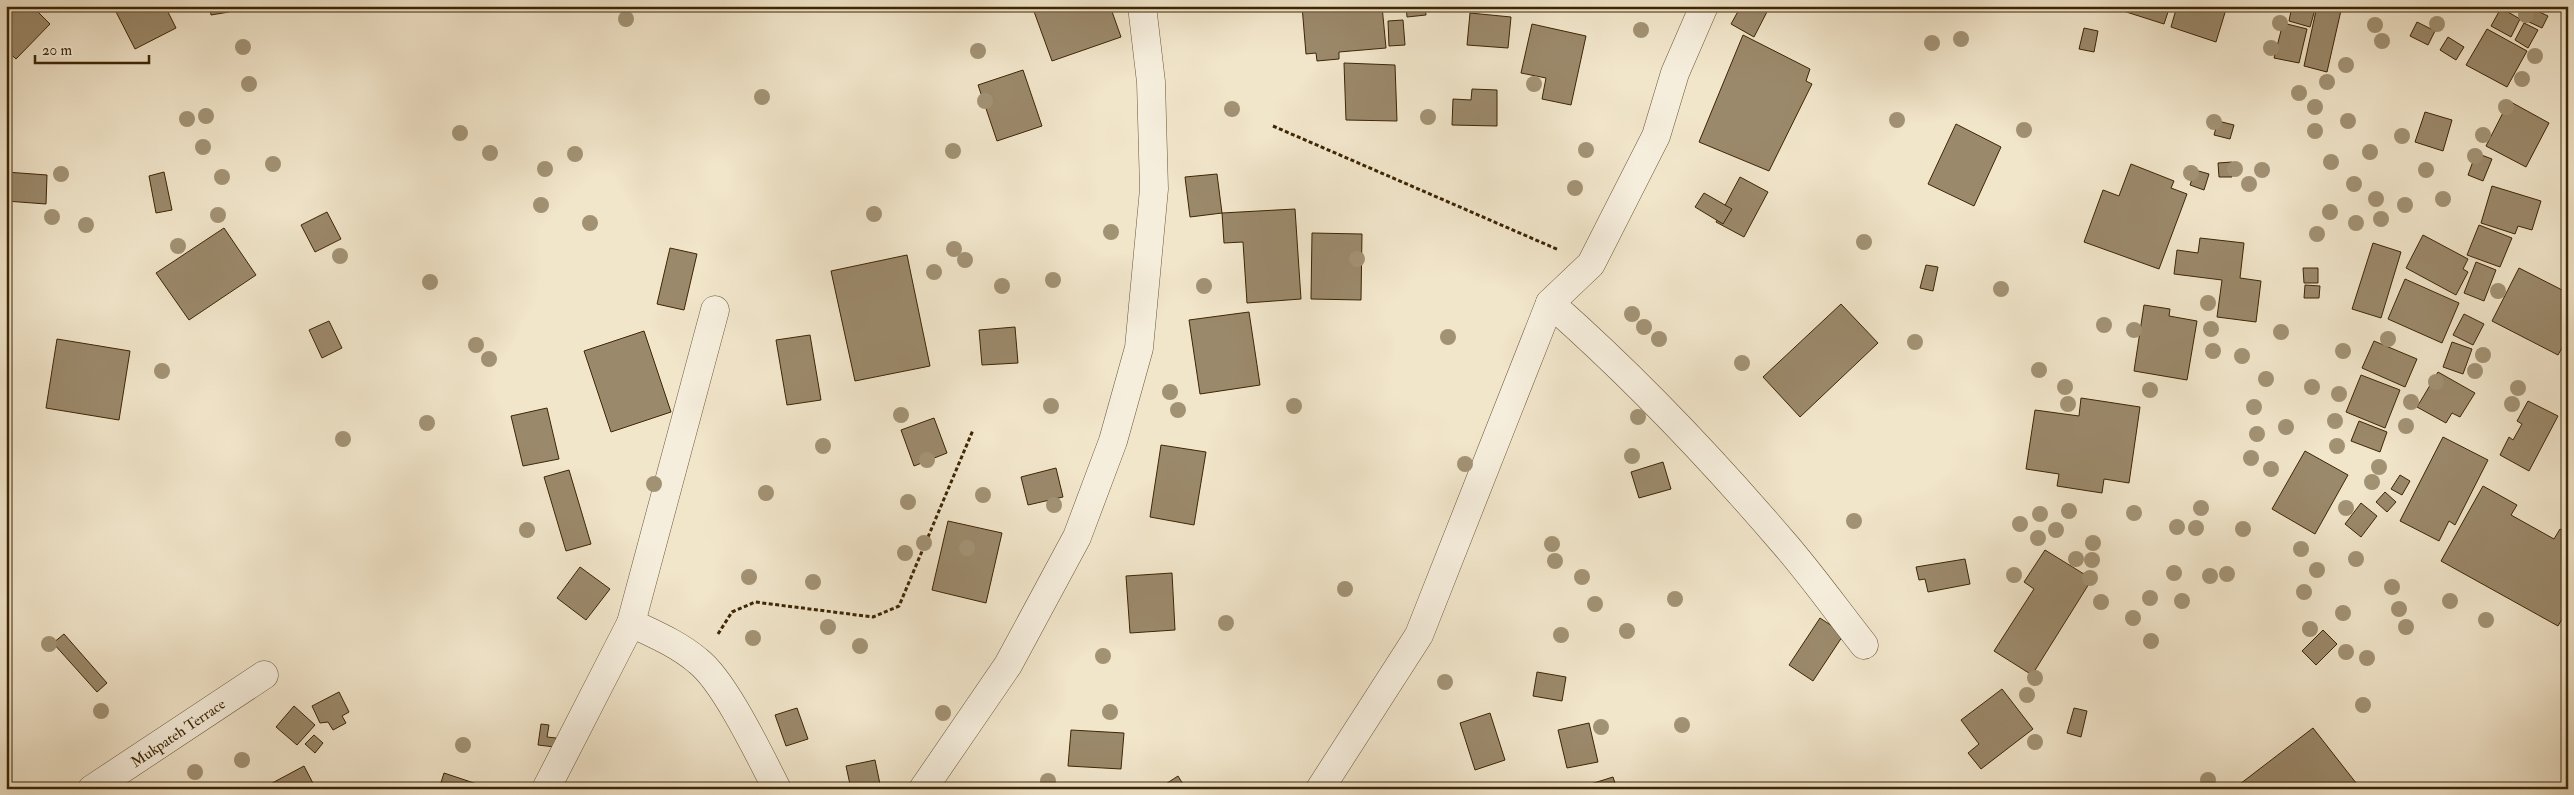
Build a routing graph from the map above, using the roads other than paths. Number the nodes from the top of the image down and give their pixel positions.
1 (1142, 6) edge
2 (1704, 6) edge
3 (1550, 303) junction
4 (715, 310) dead end
5 (631, 622) junction
6 (1864, 645) dead end
7 (264, 675) dead end
8 (107, 785) edge
9 (546, 789) edge
10 (777, 789) edge
11 (923, 789) edge
12 (1320, 789) edge

1 - 11 street
2 - 3 street
3 - 6 street
3 - 12 street
4 - 5 street
5 - 9 street
5 - 10 street
7 - 8 street, Mukpateh Terrace

